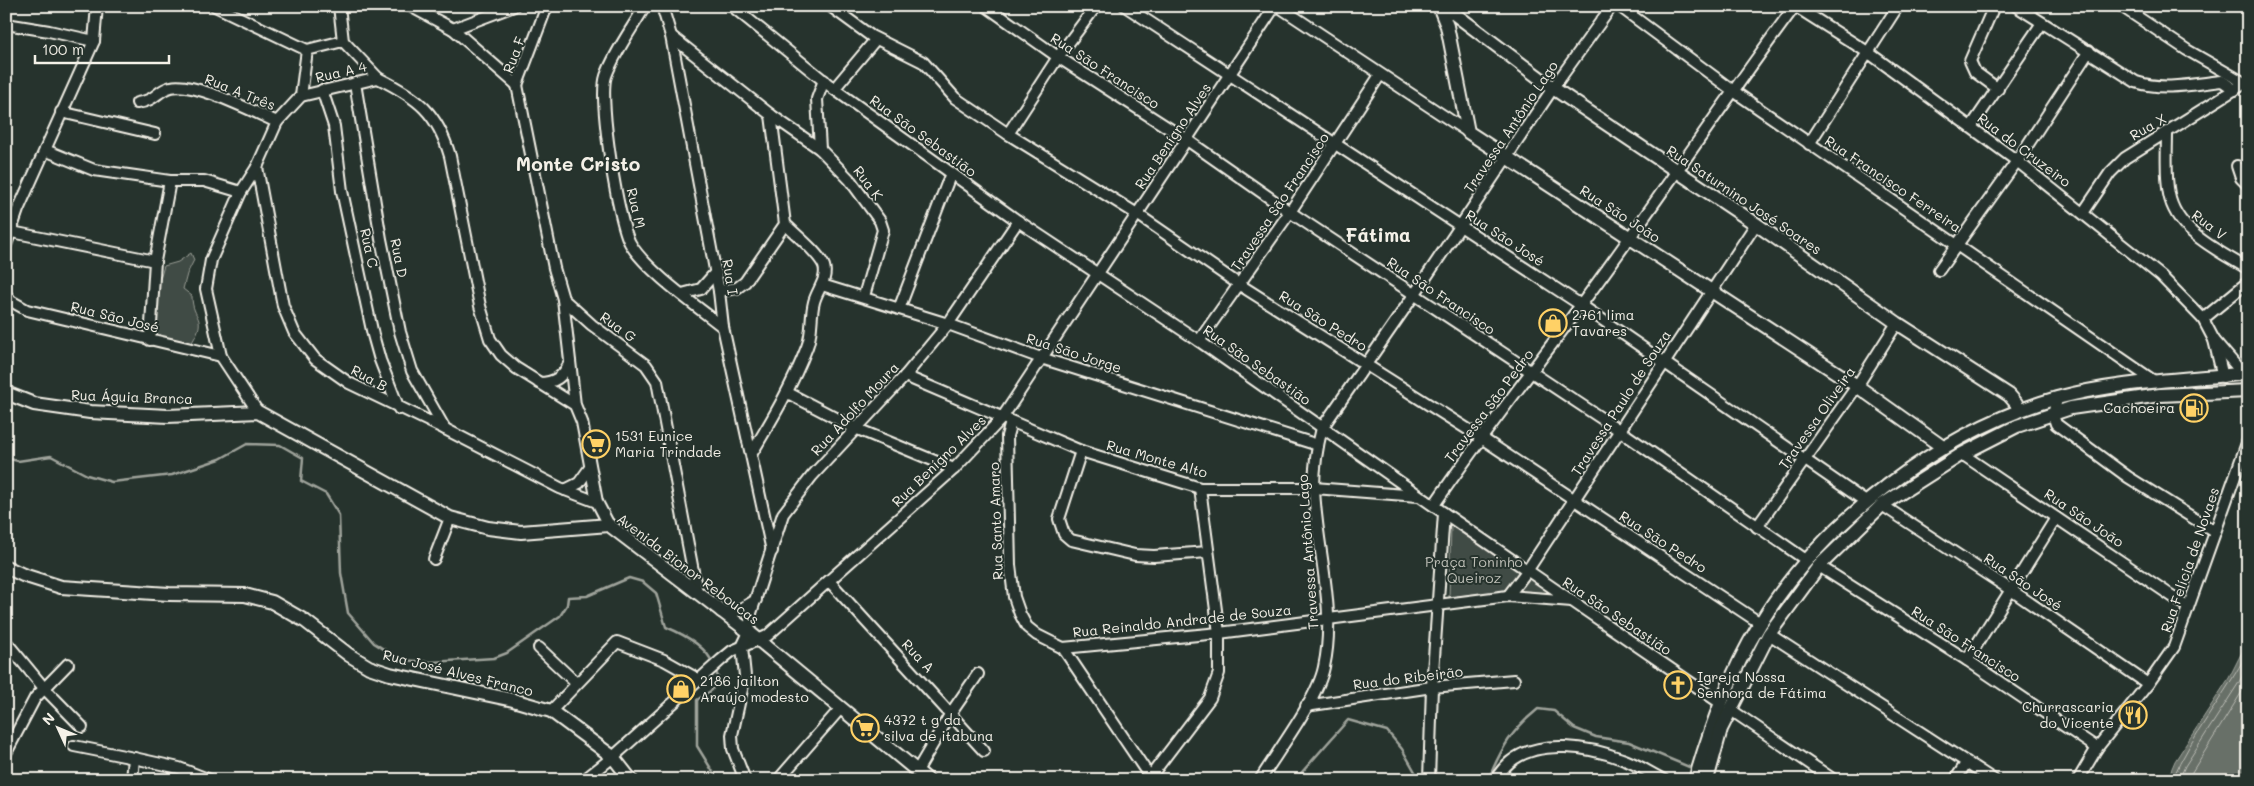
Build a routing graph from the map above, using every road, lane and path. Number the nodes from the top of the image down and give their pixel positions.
1 (97, 6) edge
2 (215, 6) edge
3 (339, 6) edge
4 (410, 6) edge
5 (514, 6) edge
6 (548, 6) edge
7 (645, 6) edge
8 (662, 6) edge
9 (732, 6) edge
10 (830, 6) edge
11 (986, 6) edge
12 (1096, 6) edge
13 (1124, 6) edge
14 (1277, 6) edge
15 (1612, 6) edge
16 (1619, 6) edge
17 (1795, 6) edge
18 (1898, 6) edge
19 (1994, 6) edge
20 (2016, 6) edge
21 (2121, 6) edge
22 (1444, 7) edge
23 (500, 8) edge
24 (2042, 23) junction
25 (6, 24) edge
26 (453, 29) junction
27 (672, 36) junction
28 (876, 38) junction
29 (94, 41) junction
30 (343, 41) junction
31 (307, 50) junction
32 (2089, 52) junction
33 (1869, 53) junction
34 (1058, 57) junction
35 (1230, 76) junction
36 (1380, 76) junction
37 (378, 78) junction
38 (824, 80) junction
39 (355, 83) junction
40 (2246, 84) edge
41 (517, 85) junction
42 (1553, 88) junction
43 (834, 89) junction
44 (1998, 89) junction
45 (322, 90) junction
46 (1732, 90) junction
47 (2235, 90) junction
48 (300, 96) junction
49 (137, 103) dead end
50 (61, 112) junction
51 (771, 115) junction
52 (278, 122) junction
53 (1971, 128) junction
54 (1468, 132) junction
55 (2166, 133) junction
56 (155, 134) dead end
57 (1008, 134) junction
58 (1188, 140) junction
59 (1809, 144) junction
60 (1334, 145) junction
61 (820, 149) junction
62 (45, 150) junction
63 (1506, 158) junction
64 (2018, 161) junction
65 (2237, 166) dead end
66 (257, 168) junction
67 (1676, 172) junction
68 (951, 173) junction
69 (170, 181) junction
70 (2248, 186) edge
71 (240, 192) junction
72 (1290, 212) junction
73 (2083, 213) junction
74 (1137, 214) junction
75 (1018, 221) junction
76 (785, 224) junction
77 (1756, 224) junction
78 (1461, 225) junction
79 (12, 232) junction
80 (1630, 238) junction
81 (6, 244) edge
82 (1956, 244) junction
83 (155, 261) junction
84 (2248, 269) edge
85 (1939, 270) dead end
86 (716, 272) junction
87 (1099, 274) junction
88 (2248, 282) edge
89 (822, 284) junction
90 (1240, 285) junction
91 (719, 290) junction
92 (1712, 291) junction
93 (682, 294) junction
94 (6, 295) edge
95 (1414, 295) junction
96 (864, 296) junction
97 (563, 299) junction
98 (1581, 305) junction
99 (899, 309) junction
100 (2203, 318) junction
101 (1897, 323) junction
102 (948, 324) junction
103 (723, 326) junction
104 (150, 340) junction
105 (2214, 340) junction
106 (1199, 341) junction
107 (221, 356) junction
108 (1041, 358) junction
109 (1664, 361) junction
110 (570, 362) junction
111 (1365, 364) junction
112 (1530, 372) junction
113 (2245, 373) edge
114 (905, 376) junction
115 (2224, 377) junction
116 (2154, 380) junction
117 (538, 383) junction
118 (1857, 386) junction
119 (2248, 391) edge
120 (6, 393) edge
121 (788, 393) junction
122 (2057, 399) junction
123 (398, 409) junction
124 (577, 409) junction
125 (2019, 411) junction
126 (258, 412) junction
127 (2053, 415) junction
128 (1007, 420) junction
129 (2017, 426) junction
130 (855, 428) junction
131 (1322, 428) junction
132 (445, 429) junction
133 (1619, 430) junction
134 (1480, 437) junction
135 (2248, 440) edge
136 (1318, 445) junction
137 (1944, 448) junction
138 (1081, 451) junction
139 (752, 452) junction
140 (1962, 454) junction
141 (1806, 459) junction
142 (589, 469) junction
143 (954, 470) junction
144 (1200, 488) junction
145 (1314, 488) junction
146 (565, 490) junction
147 (1418, 496) junction
148 (1574, 500) junction
149 (598, 502) junction
150 (1866, 502) junction
151 (1882, 505) junction
152 (1434, 506) junction
153 (1444, 514) junction
154 (450, 518) junction
155 (2056, 518) junction
156 (609, 525) junction
157 (1757, 527) junction
158 (2214, 531) junction
159 (772, 552) junction
160 (1208, 552) junction
161 (434, 559) dead end
162 (1806, 560) junction
163 (1819, 566) junction
164 (6, 567) edge
165 (1527, 571) junction
166 (830, 582) junction
167 (2011, 590) junction
168 (697, 592) junction
169 (1508, 596) junction
170 (757, 600) junction
171 (1572, 601) junction
172 (1437, 605) junction
173 (2188, 607) junction
174 (720, 612) junction
175 (1328, 618) junction
176 (1760, 623) junction
177 (1219, 632) junction
178 (1769, 634) junction
179 (753, 636) junction
180 (6, 642) edge
181 (742, 647) junction
182 (539, 648) dead end
183 (1063, 648) junction
184 (1967, 660) junction
185 (68, 664) dead end
186 (978, 674) dead end
187 (698, 679) junction
188 (1514, 680) dead end
189 (576, 683) junction
190 (2148, 684) junction
191 (1432, 687) junction
192 (44, 688) junction
193 (1306, 706) junction
194 (1725, 706) junction
195 (840, 709) junction
196 (551, 711) junction
197 (951, 713) junction
198 (82, 727) dead end
199 (74, 746) dead end
200 (2097, 748) junction
201 (984, 751) dead end
202 (6, 753) edge
203 (612, 757) junction
204 (134, 758) junction
205 (1967, 762) junction
206 (917, 771) junction
207 (626, 778) edge
208 (1149, 778) edge
209 (134, 779) edge
210 (780, 779) edge
211 (210, 780) edge
212 (584, 780) edge
213 (745, 780) edge
214 (928, 780) edge
215 (1260, 780) edge
216 (1429, 780) edge
217 (1495, 780) edge
218 (1664, 780) edge
219 (1695, 780) edge
220 (1707, 780) edge
221 (1834, 780) edge
222 (1955, 780) edge
223 (1994, 780) edge
224 (2078, 780) edge

1 - 29 street
2 - 31 street
3 - 30 street
4 - 26 street
5 - 23 street
6 - 41 street, Rua F
7 - 93 street, Rua M
8 - 27 street, Rua I
9 - 38 street, Rua São Sebastião
10 - 28 street, Rua São Pedro
11 - 34 street, Rua São Francisco
12 - 34 street
13 - 35 street, Rua São José
14 - 35 street, Rua Benígno Alves
14 - 36 street, Rua São João
15 - 42 street, Travessa Antônio Lago
16 - 46 street, Rua Francisco Ferreira
17 - 33 street, Rua do Cruzeiro
17 - 46 street, Travessa São Pedro
18 - 33 street
19 - 44 street
20 - 24 street
21 - 40 street
22 - 42 main road, Rua Saturnino José Soares
22 - 54 main road
23 - 26 street
24 - 32 street
24 - 44 street
25 - 29 street
26 - 41 street
27 - 51 street, Rua K
27 - 86 street, Rua I
28 - 43 street
28 - 57 street, Rua São Pedro
29 - 50 street
30 - 31 street
30 - 37 street
31 - 48 street
32 - 47 street
32 - 64 street
33 - 53 street, Rua do Cruzeiro
33 - 59 street
34 - 57 street
34 - 58 street, Rua São Francisco
35 - 58 street, Rua Benígno Alves
35 - 60 street, Rua São José
36 - 54 street, Rua São João
36 - 60 street, Travessa São Francisco
37 - 39 street, Rua A 4
37 - 117 street, Rua A 4
38 - 43 street, Rua São Sebastião
38 - 61 street
39 - 45 street, Rua A 4
39 - 132 street, Rua D
40 - 47 street, Rua X
41 - 97 street
42 - 63 street, Travessa Antônio Lago
42 - 67 main road, Rua Saturnino José Soares
43 - 68 street, Rua São Sebastião
44 - 53 street
45 - 48 street, Rua A 4
45 - 123 street, Rua C
46 - 59 street, Rua Francisco Ferreira
46 - 67 street, Travessa São Pedro
47 - 55 street, Rua X
48 - 52 street, Rua A 4
49 - 52 street, Rua A Três
50 - 56 street
50 - 62 street
51 - 61 street, Rua K
51 - 76 street
52 - 66 street, Rua A 4
53 - 64 street, Rua do Cruzeiro
54 - 63 main road, Rua São João
55 - 73 street, Rua X
55 - 84 street, Rua V
57 - 74 street, Rua São Pedro
58 - 72 street, Rua São Francisco
58 - 74 street, Rua Benígno Alves
59 - 82 street, Rua Francisco Ferreira
60 - 72 street, Travessa São Francisco
60 - 78 street, Rua São José
61 - 96 street, Rua K
62 - 69 street
62 - 79 street
63 - 78 street, Travessa Antônio Lago
63 - 80 main road, Rua São João
64 - 73 street, Rua do Cruzeiro
64 - 82 street
65 - 70 street
66 - 71 street, Rua A 4
66 - 123 street, Rua B
67 - 77 main road, Rua Saturnino José Soares
67 - 80 street, Travessa São Pedro
68 - 75 street, Rua São Sebastião
68 - 99 street
69 - 71 street
69 - 83 street
71 - 107 street, Rua A 4
72 - 90 street, Travessa São Francisco
72 - 95 street, Rua São Francisco
73 - 100 street, Rua do Cruzeiro
74 - 87 street, Rua Benígno Alves
74 - 90 street, Rua São Pedro
75 - 87 street, Rua São Sebastião
75 - 102 street, Rua Adolfo Moura
76 - 89 street
76 - 91 street
77 - 92 street, Travessa Paulo de Souza
77 - 101 main road, Rua Saturnino José Soares
78 - 95 street, Travessa Antônio Lago
78 - 98 street, Rua São José
79 - 81 street
79 - 83 street
80 - 92 main road, Rua São João
80 - 98 street, Travessa São Pedro
82 - 85 street
82 - 116 street, Rua Francisco Ferreira
83 - 104 street
86 - 91 street, Rua I
86 - 93 street
87 - 106 street, Rua São Sebastião
87 - 108 street, Rua Benígno Alves
88 - 100 street
89 - 96 street, Rua São Jorge
89 - 121 street
90 - 106 street, Travessa São Francisco
90 - 111 street, Rua São Pedro
91 - 103 street, Rua I
92 - 109 street, Travessa Paulo de Souza
92 - 118 main road, Rua São João
93 - 103 street, Rua M
94 - 104 street, Rua São José
95 - 111 street, Travessa Antônio Lago
95 - 112 street, Rua São Francisco
96 - 99 street, Rua São Jorge
97 - 110 street
97 - 168 street, Rua G
98 - 109 street, Rua São José
98 - 112 street, Travessa São Pedro
99 - 102 street, Rua São Jorge
100 - 105 street, Rua do Cruzeiro
101 - 118 street, Travessa Oliveira
101 - 125 main road, Rua Saturnino José Soares
102 - 108 street, Rua São Jorge
102 - 114 street, Rua Adolfo Moura
103 - 139 street, Rua I
104 - 107 street, Rua São José
105 - 113 street, Rua do Cruzeiro
105 - 115 street, Rua do Cruzeiro
106 - 131 street, Rua São Sebastião
107 - 126 street
108 - 128 street, Rua Benígno Alves
108 - 136 street, Rua São Jorge
109 - 133 street, Travessa Paulo de Souza
109 - 141 street, Rua São José
110 - 117 street
110 - 124 street
111 - 131 street, Travessa Antônio Lago
111 - 134 street, Rua São Pedro
112 - 133 street, Rua São Francisco
112 - 134 street, Travessa São Pedro
113 - 115 main road
114 - 128 street, Rua Monte Alto
114 - 130 street, Rua Adolfo Moura
115 - 116 main road
116 - 122 main road
117 - 124 street, Rua A 4
118 - 137 main road, Rua São João
118 - 141 street, Travessa Oliveira
119 - 127 main road
120 - 126 main road, Rua Águia Branca
121 - 130 street
121 - 139 street
122 - 125 main road
122 - 127 street
123 - 132 street, Rua B
124 - 142 street
125 - 129 street
125 - 137 main road
126 - 154 main road, Avenida Bionor Reboucas
127 - 129 main road
127 - 158 street
128 - 138 street, Rua Monte Alto
128 - 143 street, Rua Benígno Alves
128 - 183 street, Rua Santo Amaro
129 - 140 main road
130 - 143 street
130 - 159 street, Rua Adolfo Moura
131 - 136 street, Travessa Antônio Lago
131 - 147 street, Rua São Sebastião
132 - 146 street, Rua B
133 - 148 street, Travessa Paulo de Souza
133 - 157 street, Rua São Francisco
134 - 148 street, Rua São Pedro
134 - 152 street, Travessa São Pedro
135 - 158 street, Rua Felícia de Novaes
136 - 145 street, Travessa Antônio Lago
137 - 150 main road
138 - 144 street, Rua Monte Alto
138 - 160 street
139 - 159 street, Rua I
140 - 151 main road
140 - 155 street, Rua São João
141 - 150 street, Rua São José
141 - 157 street, Travessa Oliveira
142 - 146 street
142 - 149 street
143 - 166 street, Rua Benígno Alves
144 - 145 street, Rua Monte Alto
144 - 160 street
145 - 147 street, Rua Monte Alto
145 - 175 street, Travessa Antônio Lago
146 - 149 street, Rua B
147 - 152 street, Rua São Sebastião
148 - 165 street, Travessa Paulo de Souza
148 - 176 street, Rua São Pedro
149 - 156 street
150 - 162 main road
151 - 163 main road
151 - 167 street, Rua São José
152 - 153 street, Rua São Sebastião
153 - 165 street, Rua São Sebastião
153 - 172 street
154 - 156 main road, Avenida Bionor Reboucas
154 - 161 street
155 - 167 street
155 - 173 street, Rua São João
156 - 168 main road, Avenida Bionor Reboucas
157 - 162 street, Rua São Francisco
158 - 173 street, Rua Felícia de Novaes
159 - 170 street, Rua Adolfo Moura
160 - 177 street
162 - 176 main road
163 - 178 main road
163 - 184 street, Rua São Francisco
164 - 196 main road, Rua José Alves Franco
165 - 169 street, Travessa Paulo de Souza
165 - 171 street, Rua São Sebastião
166 - 179 street, Rua Benígno Alves
166 - 197 street, Rua A
167 - 184 street
167 - 190 street, Rua São José
168 - 174 main road, Avenida Bionor Reboucas
169 - 171 street, Rua Reinaldo Andrade de Souza
169 - 172 street, Rua Reinaldo Andrade de Souza
170 - 174 street
170 - 179 street, Rua Adolfo Moura
171 - 194 street, Rua São Sebastião
172 - 175 street, Rua Reinaldo Andrade de Souza
172 - 191 street
173 - 190 street, Rua Felícia de Novaes
174 - 179 main road, Avenida Bionor Reboucas
175 - 177 street, Rua Reinaldo Andrade de Souza
175 - 193 street, Travessa Antônio Lago
176 - 194 main road
177 - 183 street, Rua Reinaldo Andrade de Souza
177 - 208 street
178 - 194 main road
178 - 205 street
179 - 181 street, Rua Adolfo Moura
179 - 195 main road, Avenida Bionor Reboucas
180 - 192 street
181 - 187 street
181 - 213 street
182 - 189 street
183 - 208 street, Rua Santo Amaro
184 - 200 street, Rua São Francisco
185 - 192 street
186 - 197 street
187 - 189 street
187 - 203 street
188 - 191 street, Rua do Ribeirão
189 - 196 street
190 - 200 street, Rua Felícia de Novaes
191 - 193 street, Rua do Ribeirão
191 - 216 street
192 - 198 street
192 - 202 street
193 - 215 street, Travessa Antônio Lago
194 - 219 main road
194 - 220 main road
194 - 221 street, Rua São Sebastião
195 - 206 main road, Avenida Bionor Reboucas
195 - 210 street
196 - 203 main road, Rua José Alves Franco
197 - 201 street, Rua A
197 - 206 street
199 - 204 street
200 - 224 street, Rua Felícia de Novaes
203 - 207 main road, Rua José Alves Franco
203 - 212 street
204 - 209 street
204 - 211 street
205 - 222 street
205 - 223 street
206 - 214 main road, Avenida Bionor Reboucas
217 - 218 street

